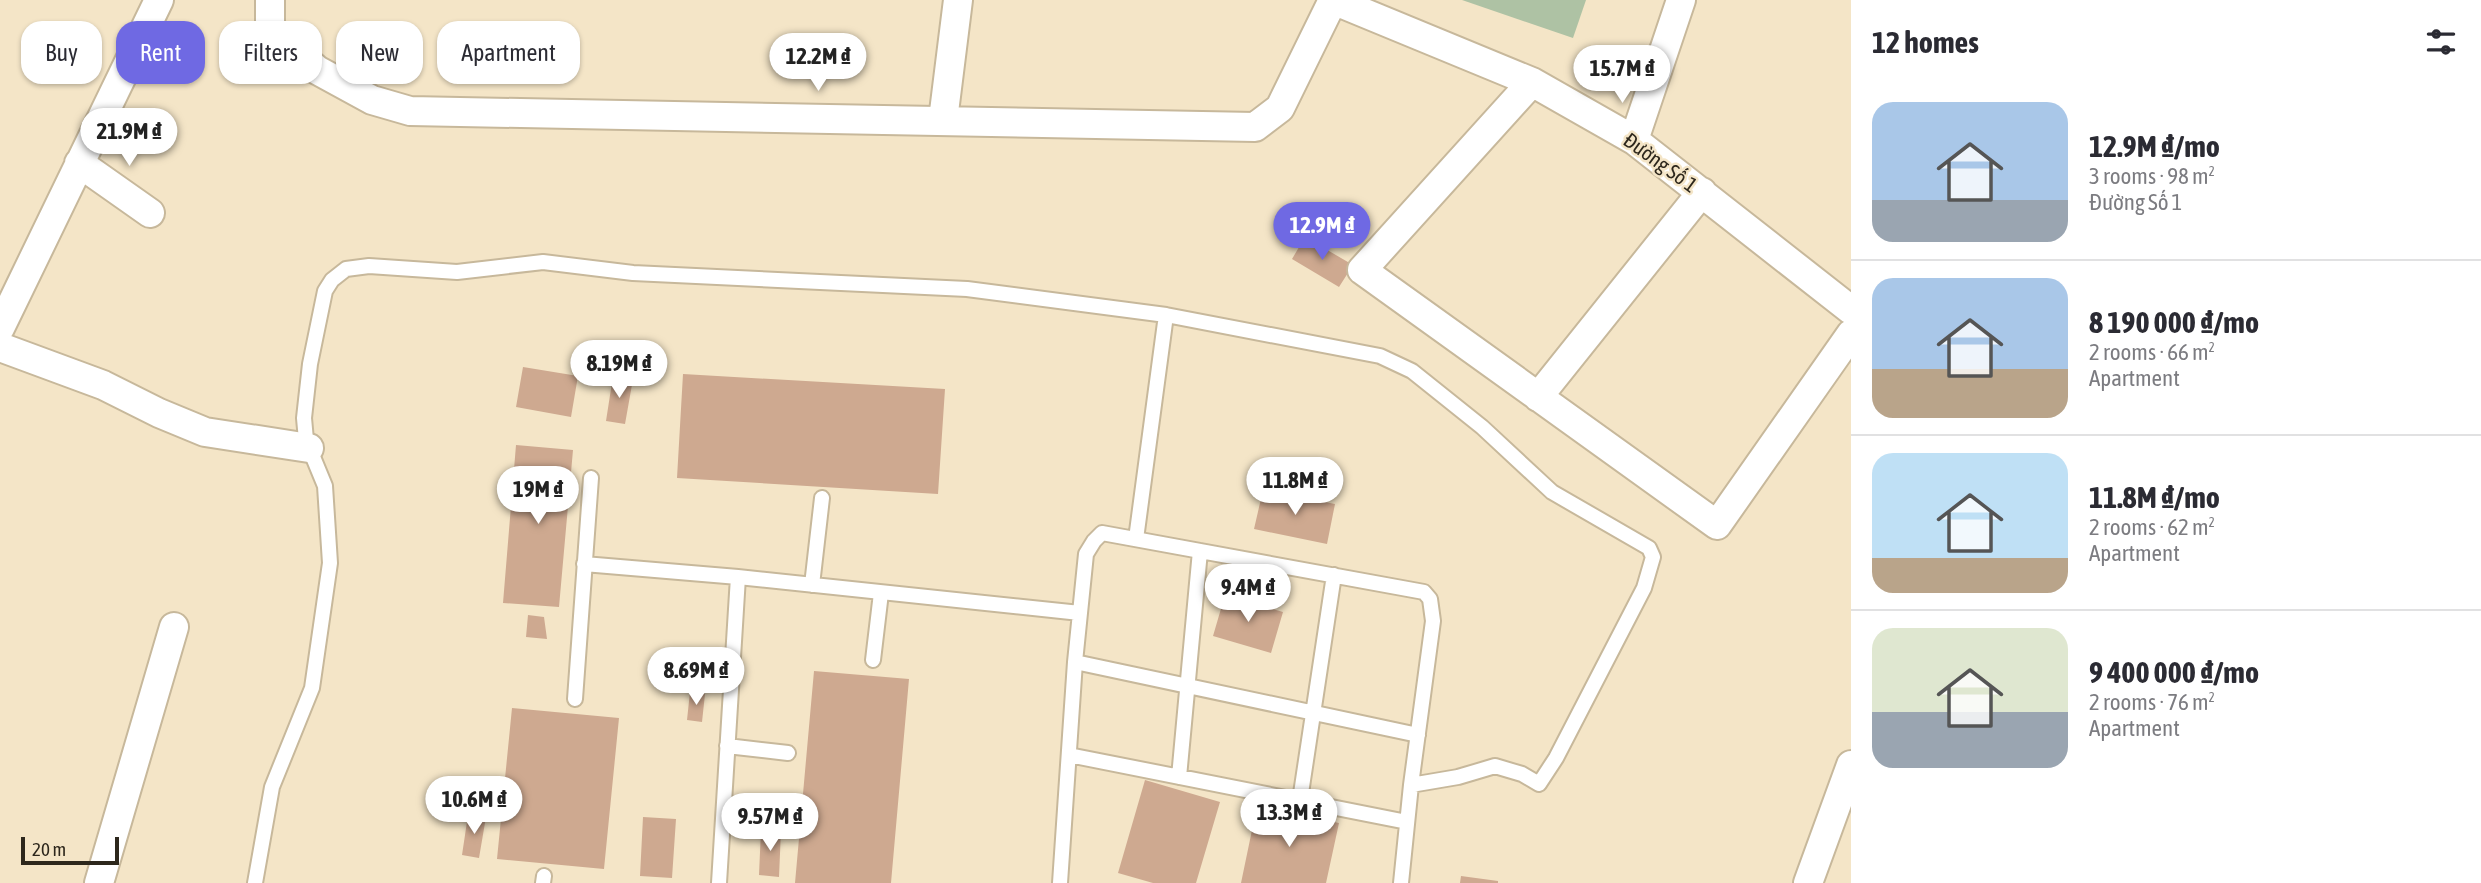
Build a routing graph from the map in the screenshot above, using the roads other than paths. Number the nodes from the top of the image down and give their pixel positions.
1 (159, 0) edge
2 (270, 0) edge
3 (958, 0) edge
4 (1333, 0) edge
5 (1681, 0) edge
6 (1531, 82) junction
7 (943, 120) junction
8 (1634, 140) junction
9 (79, 163) junction
10 (1702, 192) junction
11 (150, 213) dead end
12 (1851, 310) edge
13 (1166, 315) junction
14 (0, 328) edge
15 (1851, 334) edge
16 (0, 347) edge
17 (1538, 397) junction
18 (309, 449) junction
19 (591, 478) dead end
20 (822, 498) dead end
21 (1136, 539) junction
22 (1199, 551) junction
23 (584, 564) junction
24 (1334, 575) junction
25 (738, 577) junction
26 (813, 585) junction
27 (881, 593) junction
28 (1080, 613) junction
29 (174, 627) dead end
30 (873, 660) dead end
31 (1075, 662) junction
32 (1187, 686) junction
33 (575, 699) dead end
34 (1313, 713) junction
35 (1418, 735) junction
36 (727, 746) junction
37 (788, 753) dead end
38 (1069, 755) junction
39 (1851, 765) edge
40 (1178, 777) junction
41 (1411, 785) junction
42 (1300, 800) junction
43 (1407, 822) junction
44 (99, 883) edge
45 (255, 883) edge
46 (719, 883) edge
47 (1060, 883) edge
48 (1401, 883) edge
49 (1808, 883) edge

1 - 9 street
2 - 7 street
3 - 7 street
4 - 6 street, Đường Số 1
4 - 7 street
5 - 8 street
6 - 8 street, Đường Số 1
6 - 17 street
8 - 10 street, Đường Số 1
9 - 11 street
9 - 14 street
10 - 12 street, Đường Số 1
10 - 17 street
13 - 18 lane
13 - 21 lane
13 - 41 lane
15 - 17 street
16 - 18 street
18 - 45 lane
19 - 23 lane
20 - 26 lane
21 - 22 lane
21 - 28 lane
22 - 24 lane
22 - 32 lane
23 - 25 lane
23 - 33 lane
24 - 34 lane
24 - 35 lane
25 - 26 lane
25 - 36 lane
26 - 27 lane
27 - 28 lane
27 - 30 lane
28 - 31 lane
29 - 44 street
31 - 32 lane
31 - 38 lane
32 - 34 lane
32 - 40 lane
34 - 35 lane
34 - 42 lane
35 - 41 lane
36 - 37 lane
36 - 46 lane
38 - 40 lane
38 - 47 lane
39 - 49 street
40 - 42 lane
41 - 43 lane
42 - 43 lane
43 - 48 lane

